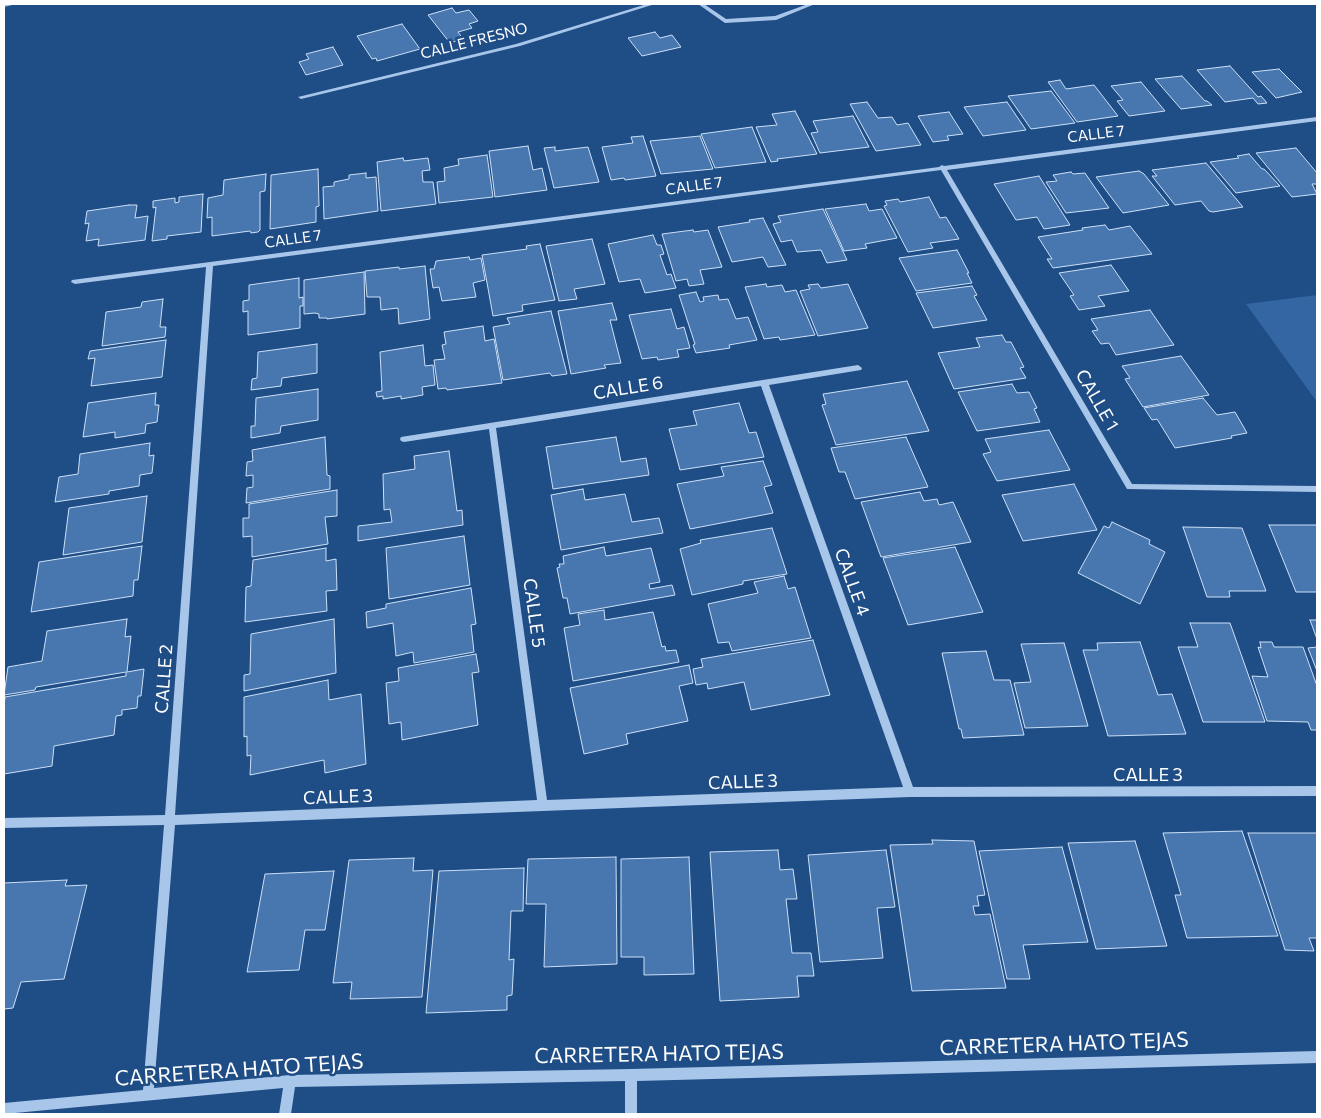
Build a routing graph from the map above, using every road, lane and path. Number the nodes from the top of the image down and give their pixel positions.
1 (13, 4) edge
2 (652, 4) edge
3 (701, 4) edge
4 (812, 4) edge
5 (4, 5) edge
6 (301, 97) dead end
7 (1317, 119) edge
8 (942, 167) junction
9 (210, 264) junction
10 (75, 282) dead end
11 (858, 368) dead end
12 (764, 383) junction
13 (492, 425) junction
14 (404, 439) dead end
15 (1317, 489) edge
16 (1317, 791) edge
17 (910, 792) junction
18 (543, 804) junction
19 (170, 820) junction
20 (4, 823) edge
21 (1317, 1057) edge
22 (631, 1076) junction
23 (290, 1082) junction
24 (148, 1095) junction
25 (4, 1109) edge
26 (46, 1110) edge
27 (285, 1114) edge
28 (631, 1114) edge

1 - 5 street
2 - 6 street, CALLE FRESNO
3 - 4 street
7 - 8 street, CALLE 7
8 - 9 street, CALLE 7
8 - 15 street, CALLE 1
9 - 10 street, CALLE 7
9 - 19 street, CALLE 2
11 - 12 street, CALLE 6
12 - 13 street, CALLE 6
12 - 17 street, CALLE 4
13 - 14 street, CALLE 6
13 - 18 street, CALLE 5
16 - 17 street, CALLE 3
17 - 18 street, CALLE 3
18 - 19 street, CALLE 3
19 - 20 street, CALLE 3
19 - 24 street, CALLE 2
21 - 22 street, CARRETERA HATO TEJAS
22 - 23 street, CARRETERA HATO TEJAS
22 - 28 street
23 - 24 street, CARRETERA HATO TEJAS
23 - 27 street
24 - 26 street, CARRETERA HATO TEJAS
25 - 26 street, CARRETERA HATO TEJAS

